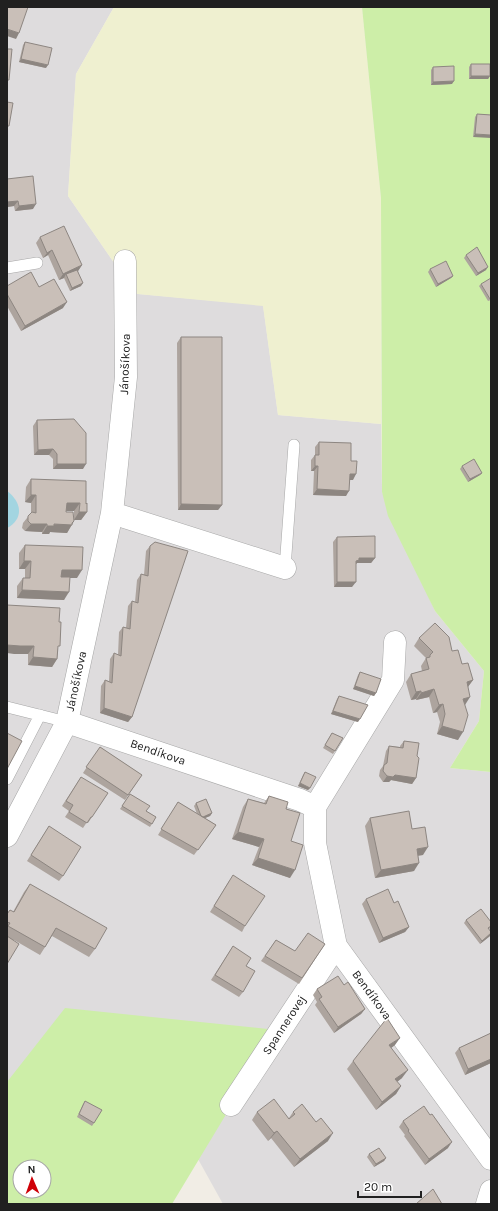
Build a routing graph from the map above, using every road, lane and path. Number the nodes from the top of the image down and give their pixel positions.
1 (125, 261) dead end
2 (37, 263) dead end
3 (7, 268) edge
4 (294, 445) dead end
5 (112, 513) junction
6 (285, 568) joint
7 (395, 642) dead end
8 (7, 707) edge
9 (40, 715) junction
10 (67, 722) junction
11 (7, 779) edge
12 (315, 807) junction
13 (7, 836) edge
14 (336, 946) junction
15 (231, 1105) dead end
16 (491, 1159) edge
17 (491, 1191) edge
18 (487, 1204) edge

1 - 5 street, Jánošíkova
2 - 3 lane
4 - 6 lane
5 - 6 street
5 - 10 street, Jánošíkova
7 - 12 street
8 - 9 lane
9 - 10 lane
9 - 11 lane
10 - 12 street, Bendíkova
10 - 13 street, Jánošíkova
12 - 14 street, Bendíkova
14 - 15 street, Spannerovej
14 - 16 street, Bendíkova
17 - 18 street

